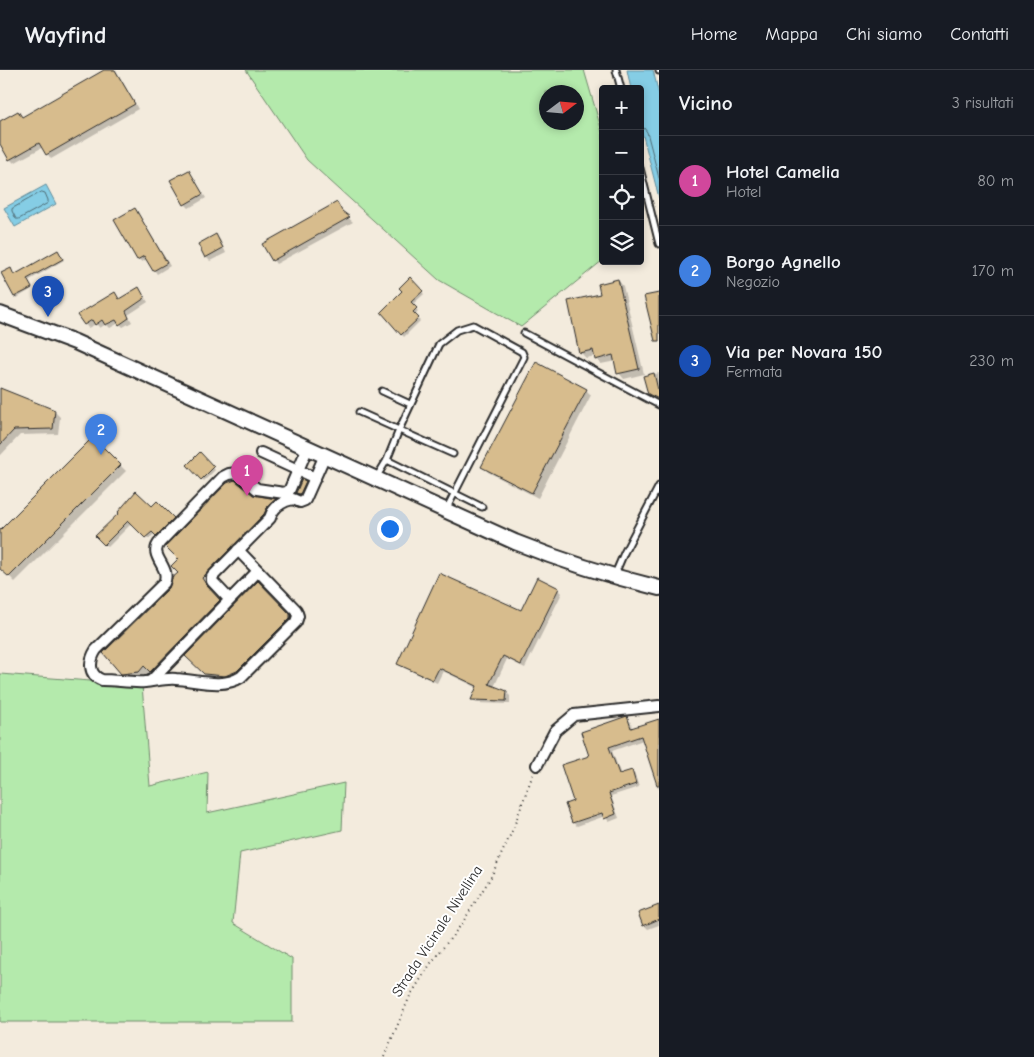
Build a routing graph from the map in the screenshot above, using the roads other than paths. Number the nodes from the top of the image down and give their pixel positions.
1 (616, 70) edge
2 (620, 85) edge
3 (642, 175) edge
4 (659, 244) edge
5 (0, 314) edge
6 (524, 333) dead end
7 (382, 391) dead end
8 (410, 404) junction
9 (659, 404) edge
10 (360, 412) dead end
11 (399, 430) junction
12 (308, 447) junction
13 (261, 453) dead end
14 (453, 454) dead end
15 (325, 455) junction
16 (387, 460) junction
17 (298, 470) junction
18 (315, 478) junction
19 (376, 478) junction
20 (659, 486) edge
21 (454, 493) junction
22 (482, 507) dead end
23 (446, 511) junction
24 (238, 550) junction
25 (258, 571) junction
26 (614, 577) junction
27 (659, 588) edge
28 (229, 599) junction
29 (152, 680) junction
30 (659, 706) edge
31 (537, 765) road end

1 - 2 lane
3 - 4 lane
5 - 12 street
6 - 9 lane
7 - 8 lane
8 - 11 lane
8 - 21 lane
10 - 11 lane
11 - 14 lane
11 - 16 lane
12 - 15 street
12 - 17 street
13 - 17 street
15 - 18 street
15 - 19 street
16 - 19 lane
16 - 21 lane
17 - 18 street
17 - 29 street
18 - 24 street
19 - 23 street
20 - 26 lane
21 - 22 lane
21 - 23 lane
23 - 26 street
24 - 25 street
24 - 28 street
25 - 28 street
25 - 29 street
26 - 27 street
28 - 29 street
30 - 31 street

